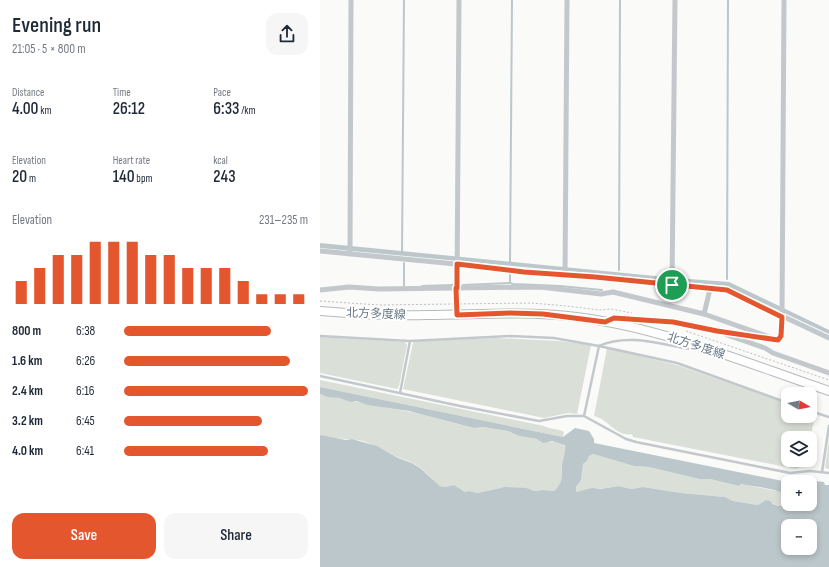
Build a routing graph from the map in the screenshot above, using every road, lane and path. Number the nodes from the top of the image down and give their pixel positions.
1 (351, 0) edge
2 (459, 0) edge
3 (567, 0) edge
4 (675, 0) edge
5 (784, 0) edge
6 (320, 251) edge
7 (350, 253) junction
8 (457, 263) junction
9 (565, 274) junction
10 (672, 284) junction
11 (456, 288) junction
12 (710, 289) junction
13 (320, 290) edge
14 (320, 311) edge
15 (704, 314) junction
16 (457, 315) junction
17 (782, 315) junction
18 (605, 322) junction
19 (717, 331) junction
20 (320, 336) edge
21 (829, 338) edge
22 (778, 340) junction
23 (410, 341) junction
24 (599, 346) junction
25 (704, 347) junction
26 (829, 373) edge
27 (320, 376) edge
28 (829, 391) edge
29 (400, 393) junction
30 (781, 400) edge
31 (817, 413) edge
32 (584, 416) junction
33 (829, 417) edge
34 (829, 426) edge
35 (822, 472) junction
36 (829, 473) edge

1 - 7 street
2 - 8 street
3 - 9 street
4 - 10 street
5 - 17 street
6 - 7 street
7 - 8 street
8 - 9 street
8 - 11 street
9 - 10 street
10 - 12 street
11 - 13 street
11 - 15 street
11 - 16 path
12 - 15 street
12 - 17 street
14 - 16 main road, 北方多度線
15 - 22 street
16 - 18 main road, 北方多度線
17 - 21 street
17 - 22 street
18 - 19 street
18 - 25 main road, 北方多度線
19 - 22 street
19 - 26 street
20 - 23 lane
23 - 24 lane
23 - 29 lane
24 - 25 lane
24 - 30 lane
24 - 32 lane
25 - 28 main road, 北方多度線
27 - 29 lane
29 - 32 lane
31 - 33 lane
32 - 35 lane
34 - 35 lane
35 - 36 lane

